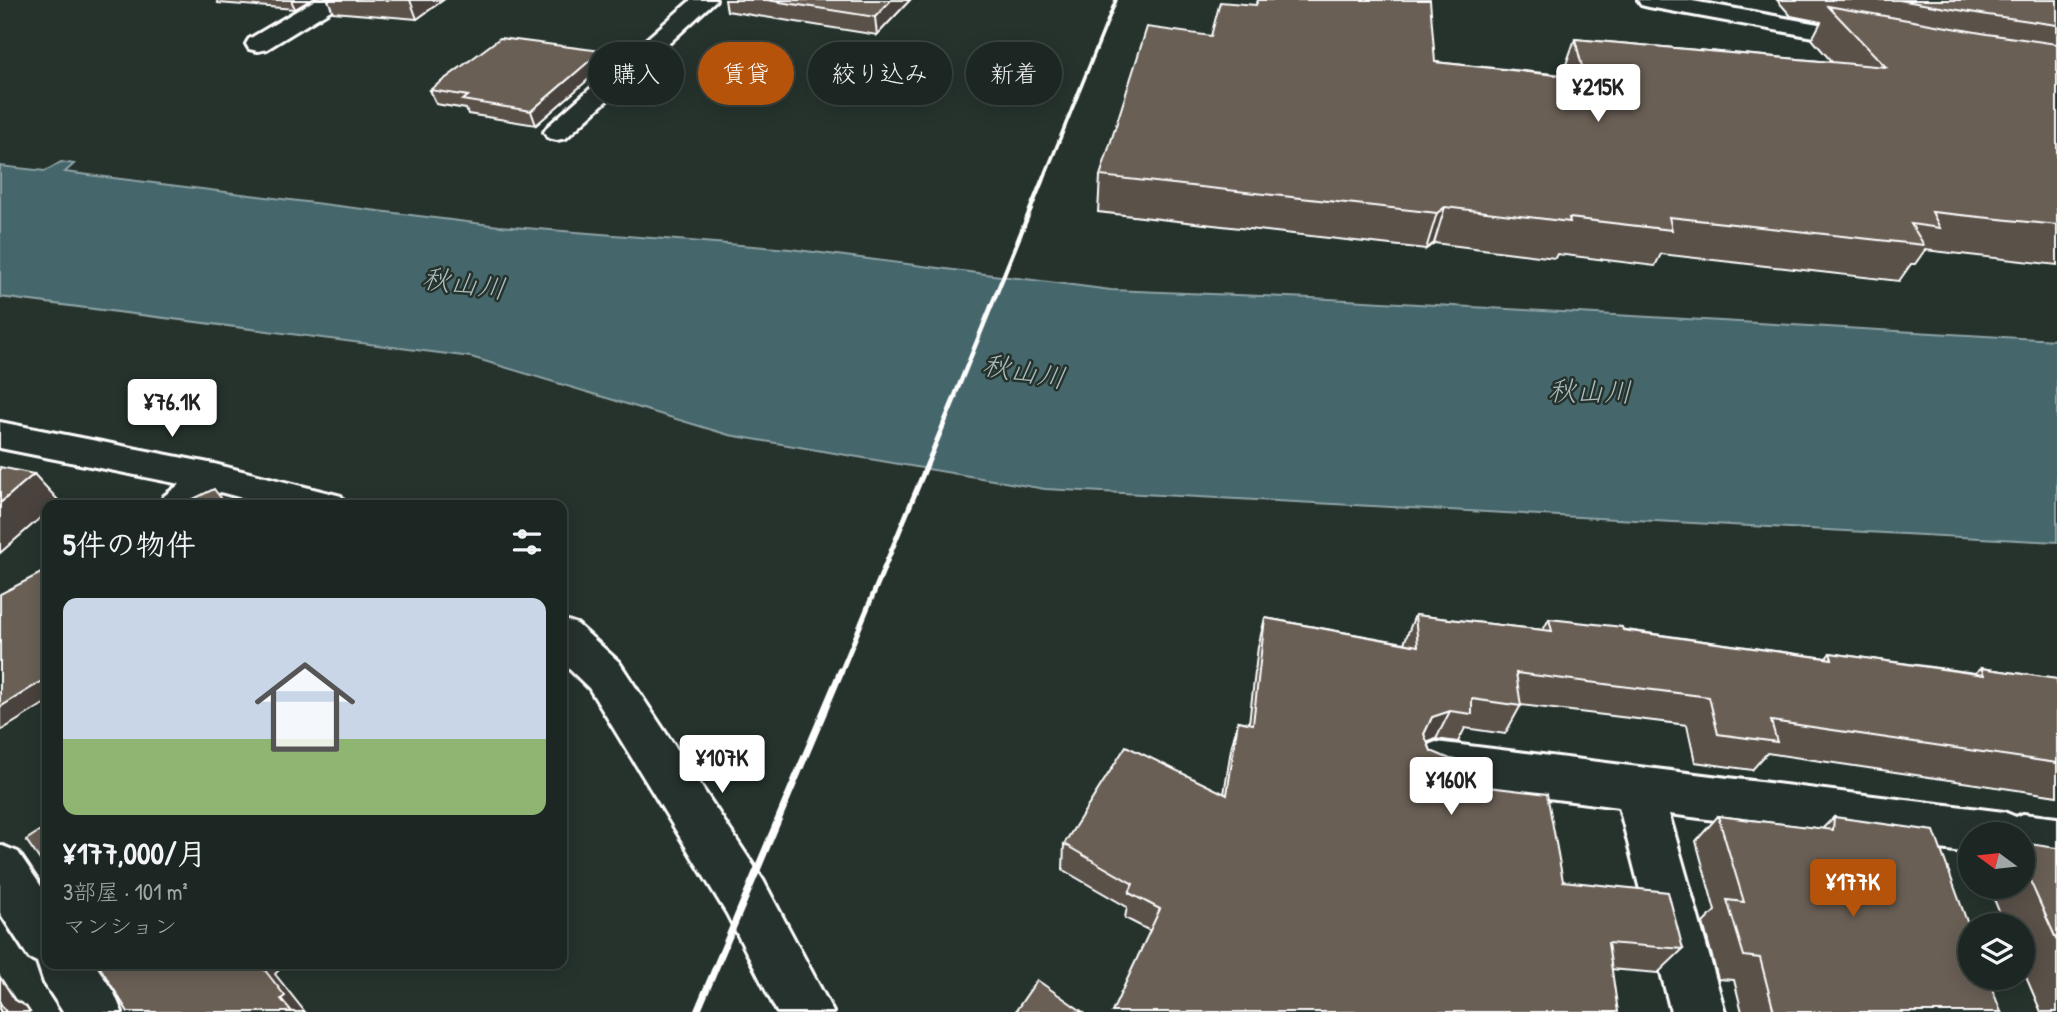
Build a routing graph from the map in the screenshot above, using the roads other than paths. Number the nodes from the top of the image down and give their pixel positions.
1 (331, 0) edge
2 (705, 0) edge
3 (1649, 0) edge
4 (258, 44) dead end
5 (1887, 44) edge
6 (557, 132) dead end
7 (0, 435) edge
8 (214, 477) junction
9 (185, 500) edge
10 (304, 500) edge
11 (567, 641) edge
12 (1436, 762) edge
13 (1638, 788) junction
14 (1958, 829) edge
15 (2035, 838) edge
16 (2057, 841) edge
17 (0, 869) edge
18 (42, 932) edge
19 (66, 969) edge
20 (95, 1012) edge
21 (806, 1012) edge
22 (1698, 1012) edge

1 - 4 street
2 - 6 street
3 - 5 street
7 - 8 street
8 - 9 street
8 - 10 street
11 - 21 street
12 - 13 street
13 - 14 street
13 - 22 street
15 - 16 street
17 - 18 street
19 - 20 street

